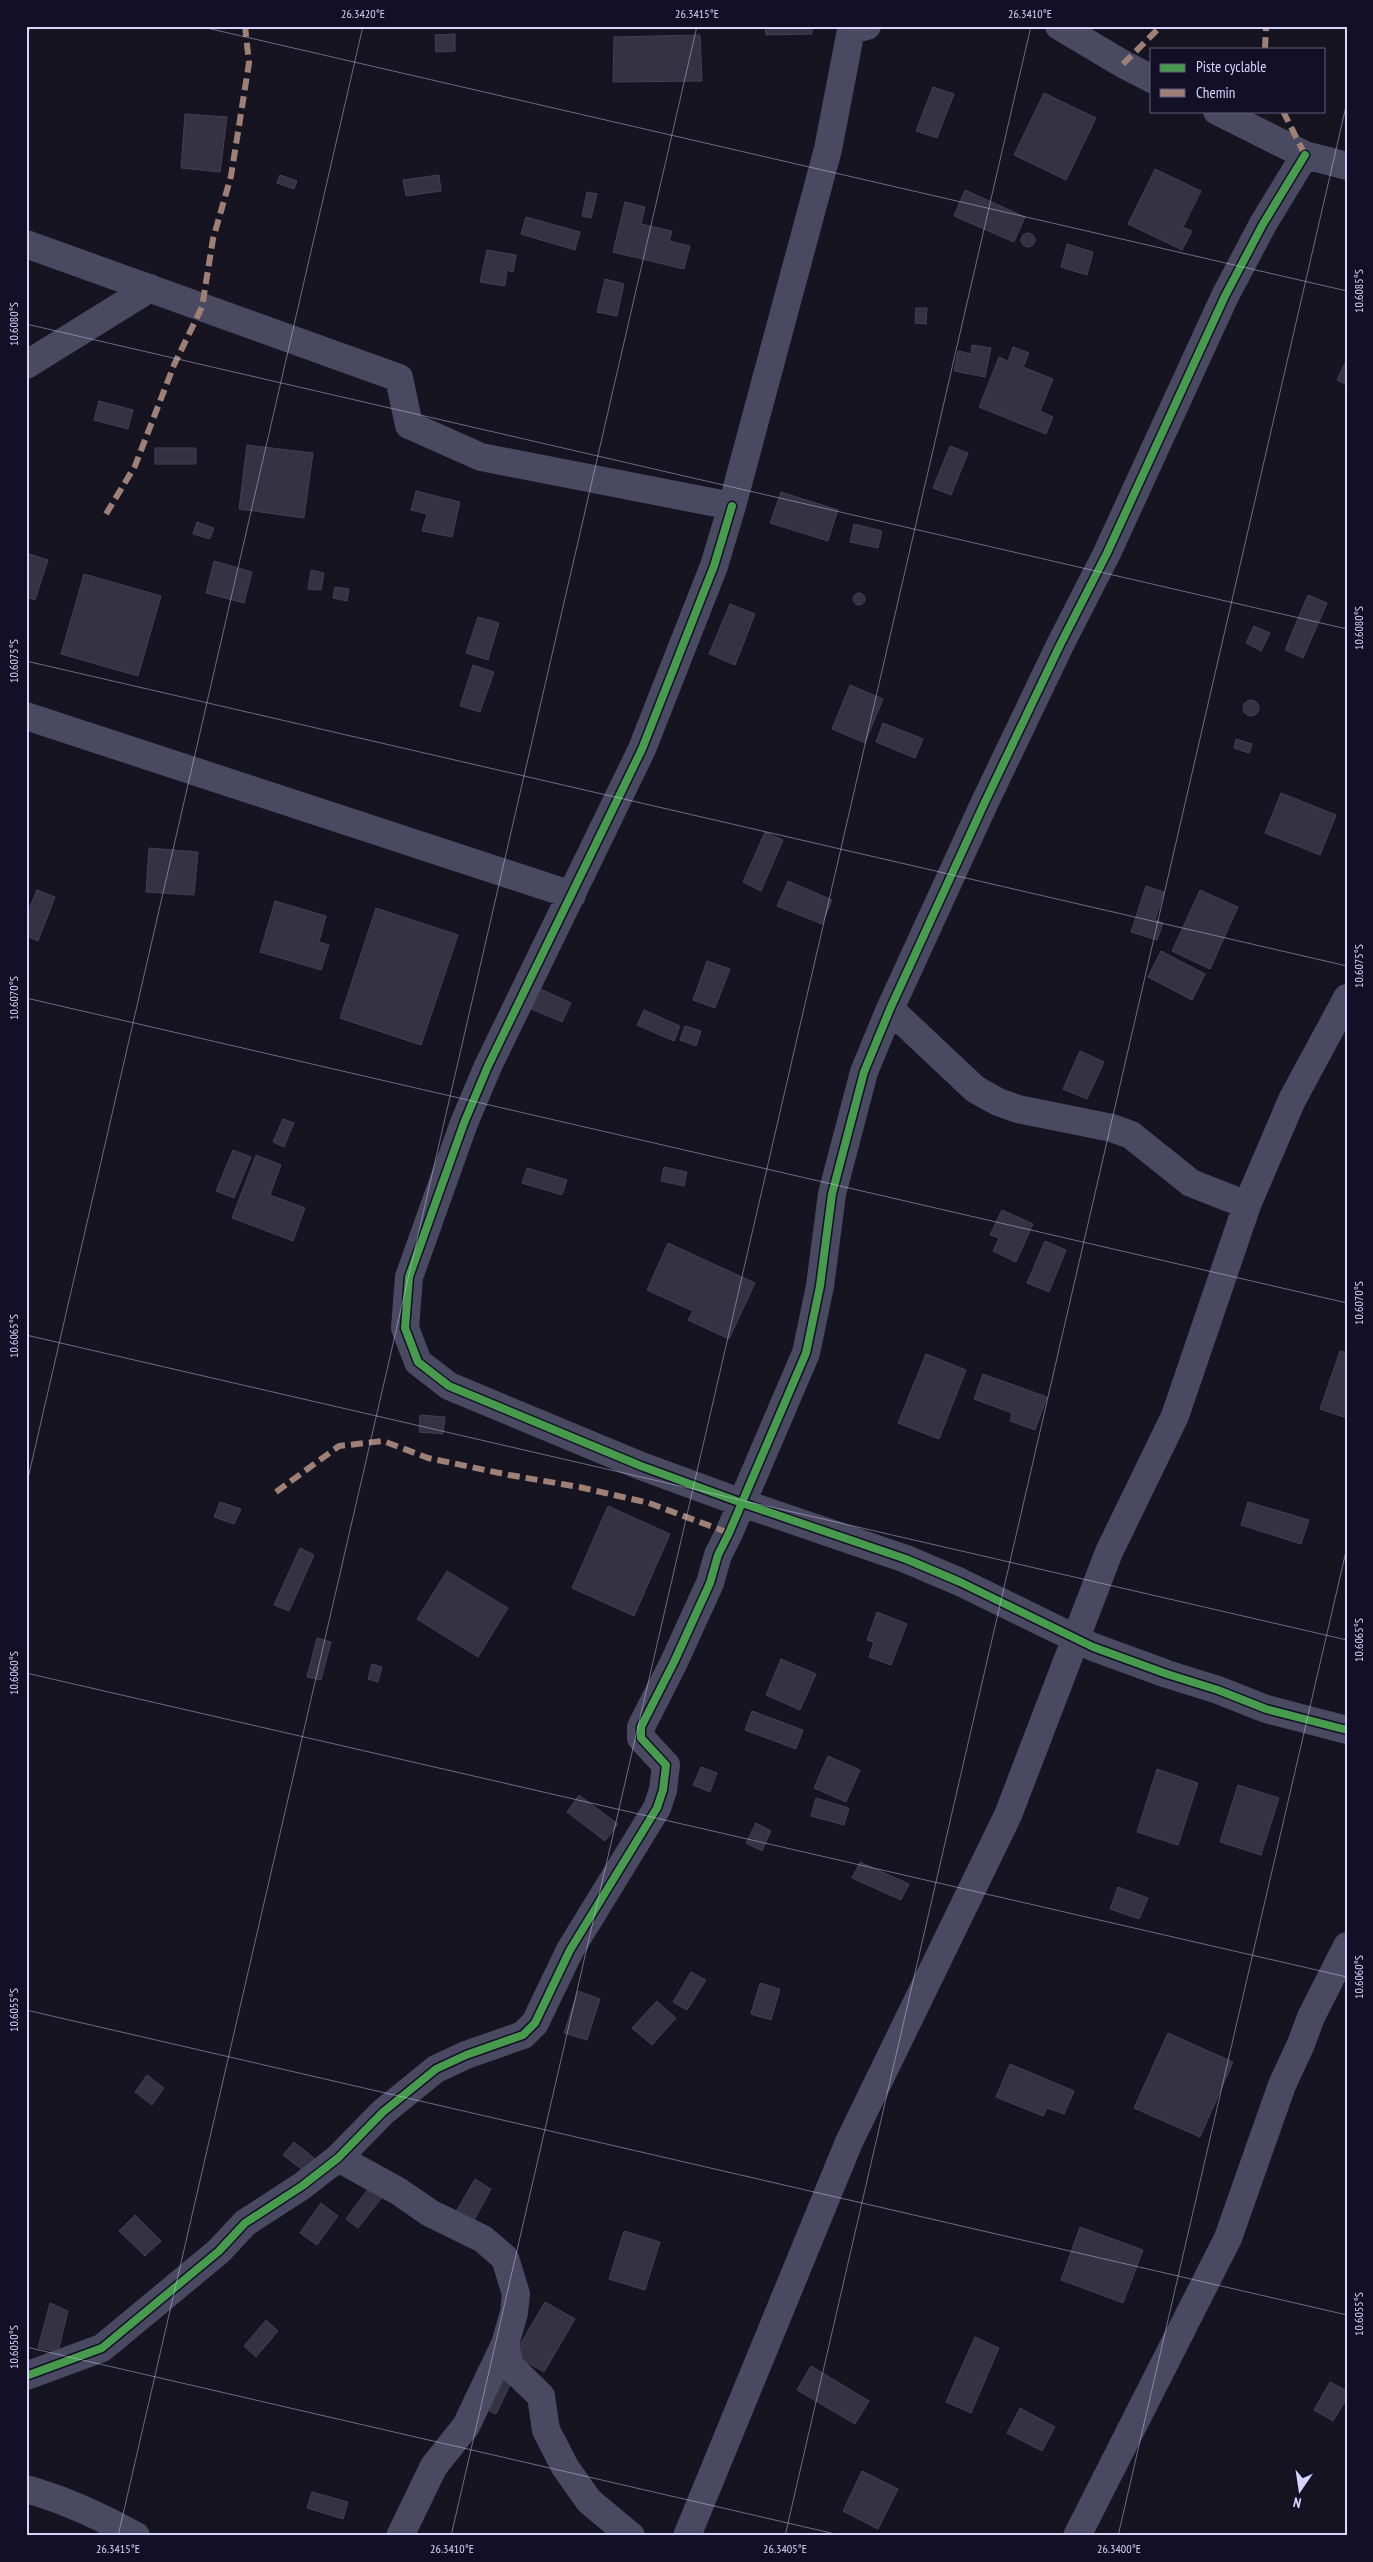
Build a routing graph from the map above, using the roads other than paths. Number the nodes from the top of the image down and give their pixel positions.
1 (867, 26) edge
2 (1059, 26) edge
3 (1150, 78) edge
4 (1219, 112) edge
5 (1305, 155) junction
6 (1347, 166) edge
7 (26, 244) edge
8 (150, 288) junction
9 (26, 365) edge
10 (732, 506) junction
11 (26, 716) edge
12 (572, 896) junction
13 (1347, 998) edge
14 (890, 1009) junction
15 (1247, 1205) junction
16 (742, 1503) junction
17 (1076, 1640) junction
18 (1347, 1730) edge
19 (1347, 1946) edge
20 (338, 2158) junction
21 (505, 2344) junction
22 (26, 2376) edge
23 (26, 2489) edge
24 (136, 2536) edge
25 (400, 2536) edge
26 (631, 2536) edge
27 (687, 2536) edge
28 (1077, 2536) edge

1 - 10 street
2 - 3 street
4 - 5 street
5 - 6 street
5 - 14 street
7 - 8 street
8 - 9 street
8 - 10 street
10 - 12 street
11 - 12 street
12 - 16 street
13 - 15 street
14 - 15 street
14 - 16 street
15 - 17 street
16 - 17 street
16 - 20 street
17 - 18 street
17 - 27 street
19 - 28 street
20 - 21 street
20 - 22 street
21 - 25 street
21 - 26 street
23 - 24 street

